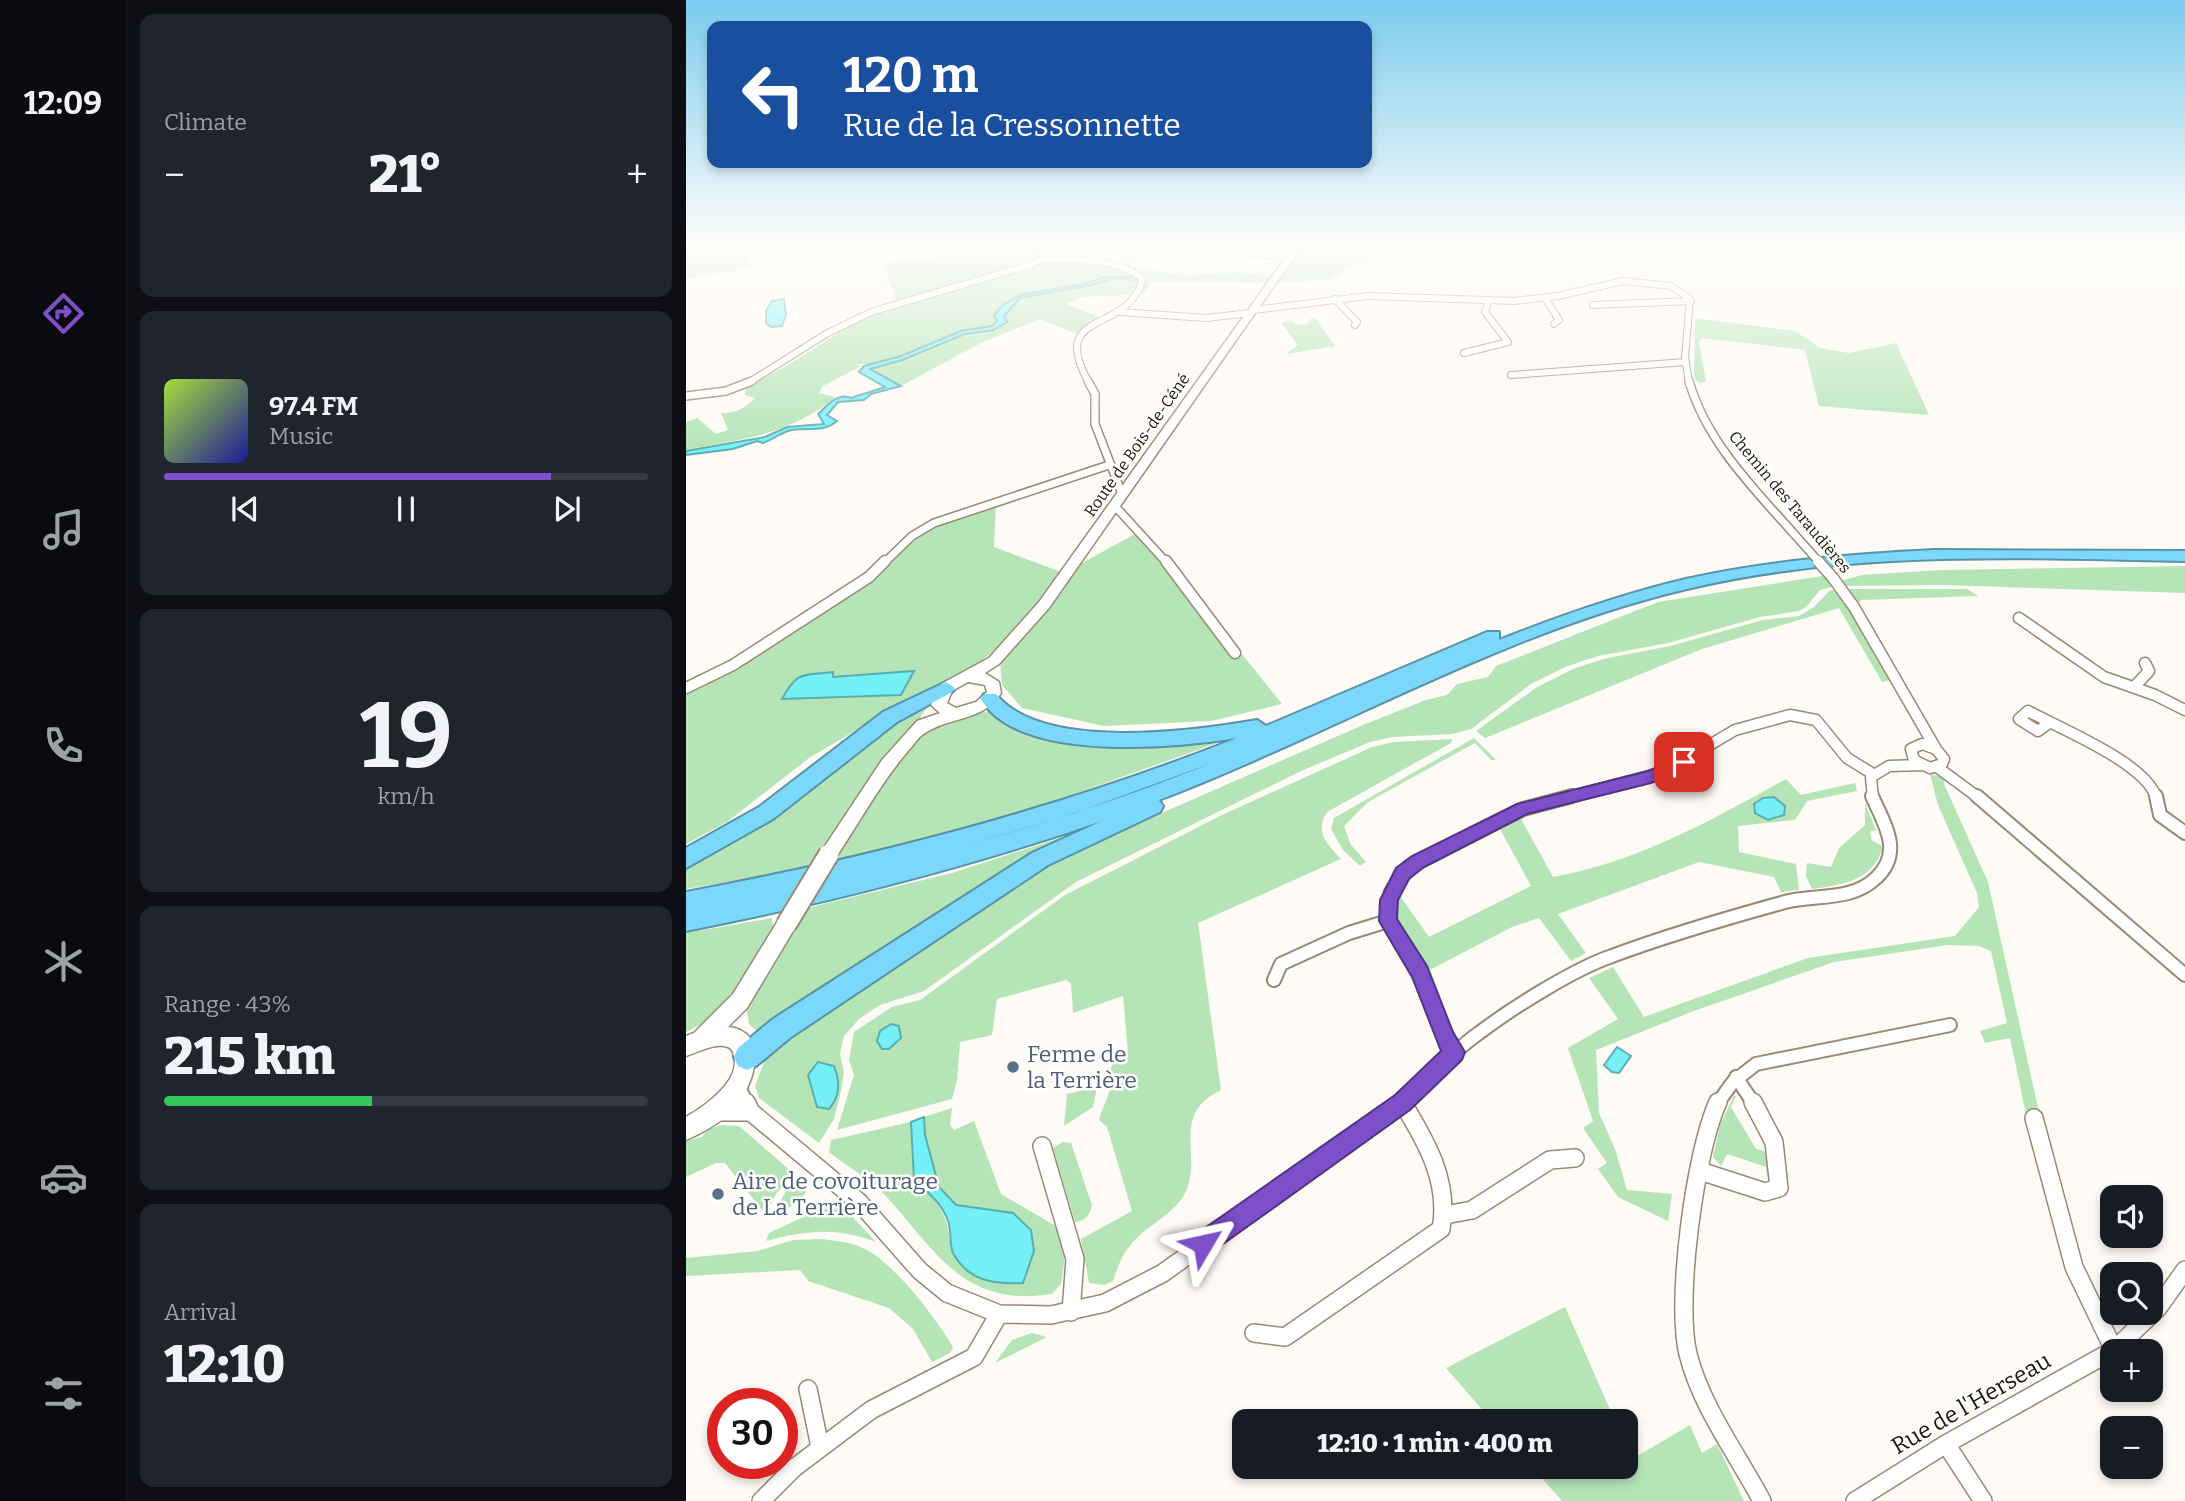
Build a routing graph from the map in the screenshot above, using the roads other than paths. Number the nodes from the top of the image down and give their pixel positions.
1 (869, 313) edge
2 (1118, 313) edge
3 (1135, 313) edge
4 (1243, 313) edge
5 (1250, 313) edge
6 (1348, 313) edge
7 (1486, 313) edge
8 (1555, 313) edge
9 (1689, 313) edge
10 (1555, 324) dead end
11 (1355, 325) dead end
12 (1464, 353) dead end
13 (1686, 362) junction
14 (1511, 375) dead end
15 (686, 396) edge
16 (1109, 465) junction
17 (1122, 494) junction
18 (1114, 505) junction
19 (2185, 546) edge
20 (2185, 556) edge
21 (2019, 618) dead end
22 (1235, 653) dead end
23 (994, 661) junction
24 (2146, 663) dead end
25 (969, 677) junction
26 (988, 679) junction
27 (2134, 687) junction
28 (686, 688) edge
29 (942, 697) junction
30 (990, 699) junction
31 (2185, 710) edge
32 (954, 713) junction
33 (1303, 717) junction
34 (2049, 723) dead end
35 (917, 731) junction
36 (1928, 733) junction
37 (1285, 741) junction
38 (1922, 744) junction
39 (1936, 749) junction
40 (1911, 754) junction
41 (1940, 763) junction
42 (1898, 765) junction
43 (1923, 765) junction
44 (1873, 774) junction
45 (2185, 833) edge
46 (686, 859) edge
47 (686, 902) edge
48 (686, 921) edge
49 (1388, 921) junction
50 (2185, 975) edge
51 (1274, 980) dead end
52 (740, 1001) junction
53 (1950, 1025) dead end
54 (731, 1038) junction
55 (693, 1043) edge
56 (1455, 1052) junction
57 (747, 1057) junction
58 (1735, 1077) junction
59 (739, 1087) junction
60 (1402, 1102) junction
61 (717, 1112) junction
62 (751, 1112) junction
63 (2034, 1118) dead end
64 (686, 1129) edge
65 (1042, 1146) dead end
66 (1575, 1158) dead end
67 (1700, 1171) junction
68 (1445, 1216) junction
69 (2185, 1270) edge
70 (1071, 1312) junction
71 (999, 1314) junction
72 (1254, 1334) dead end
73 (2106, 1339) edge
74 (2126, 1339) edge
75 (2100, 1358) edge
76 (808, 1389) dead end
77 (1947, 1444) junction
78 (820, 1447) junction
79 (761, 1501) edge
80 (1762, 1501) edge
81 (1855, 1501) edge
82 (1983, 1501) edge

1 - 15 street
2 - 16 street
3 - 4 street
5 - 17 street, Route de Bois-de-Céné
6 - 11 street
7 - 12 street
8 - 10 street
9 - 13 street, Chemin des Taraudières
13 - 14 street
13 - 36 street, Chemin des Taraudières, bridge
16 - 17 street
16 - 28 street
17 - 18 street, Route de Bois-de-Céné
18 - 22 street
18 - 23 street, Route de Bois-de-Céné
19 - 33 highway
20 - 37 highway
21 - 27 street
23 - 25 street
23 - 26 street
24 - 27 street
25 - 26 street
25 - 29 street
26 - 30 street
27 - 31 street
29 - 32 street
29 - 35 street
29 - 46 highway
30 - 32 street
30 - 33 highway
32 - 35 street
33 - 47 highway
34 - 45 street
35 - 52 street, bridge
36 - 38 street
36 - 39 street, Chemin des Taraudières
37 - 48 highway
37 - 57 highway
38 - 39 street
38 - 40 street
39 - 41 street, Chemin des Taraudières
40 - 42 street
40 - 43 street
41 - 43 street
41 - 50 street
42 - 43 street
42 - 44 street
44 - 49 street
44 - 56 street
49 - 51 street
49 - 56 street
52 - 54 street
52 - 55 street
53 - 58 street
54 - 55 street
54 - 57 street
56 - 60 street
57 - 59 street
58 - 67 street
58 - 67 street
59 - 61 street
59 - 62 street
60 - 68 street
60 - 70 street
61 - 62 street
61 - 64 street
62 - 71 street
63 - 73 street
65 - 70 street
66 - 68 street
67 - 80 street
68 - 72 street
69 - 74 street, Rue de l'Herseau
70 - 71 street
71 - 78 street
75 - 77 street, Rue de l'Herseau
76 - 78 street
77 - 81 street, Rue de l'Herseau
77 - 82 street
78 - 79 street

